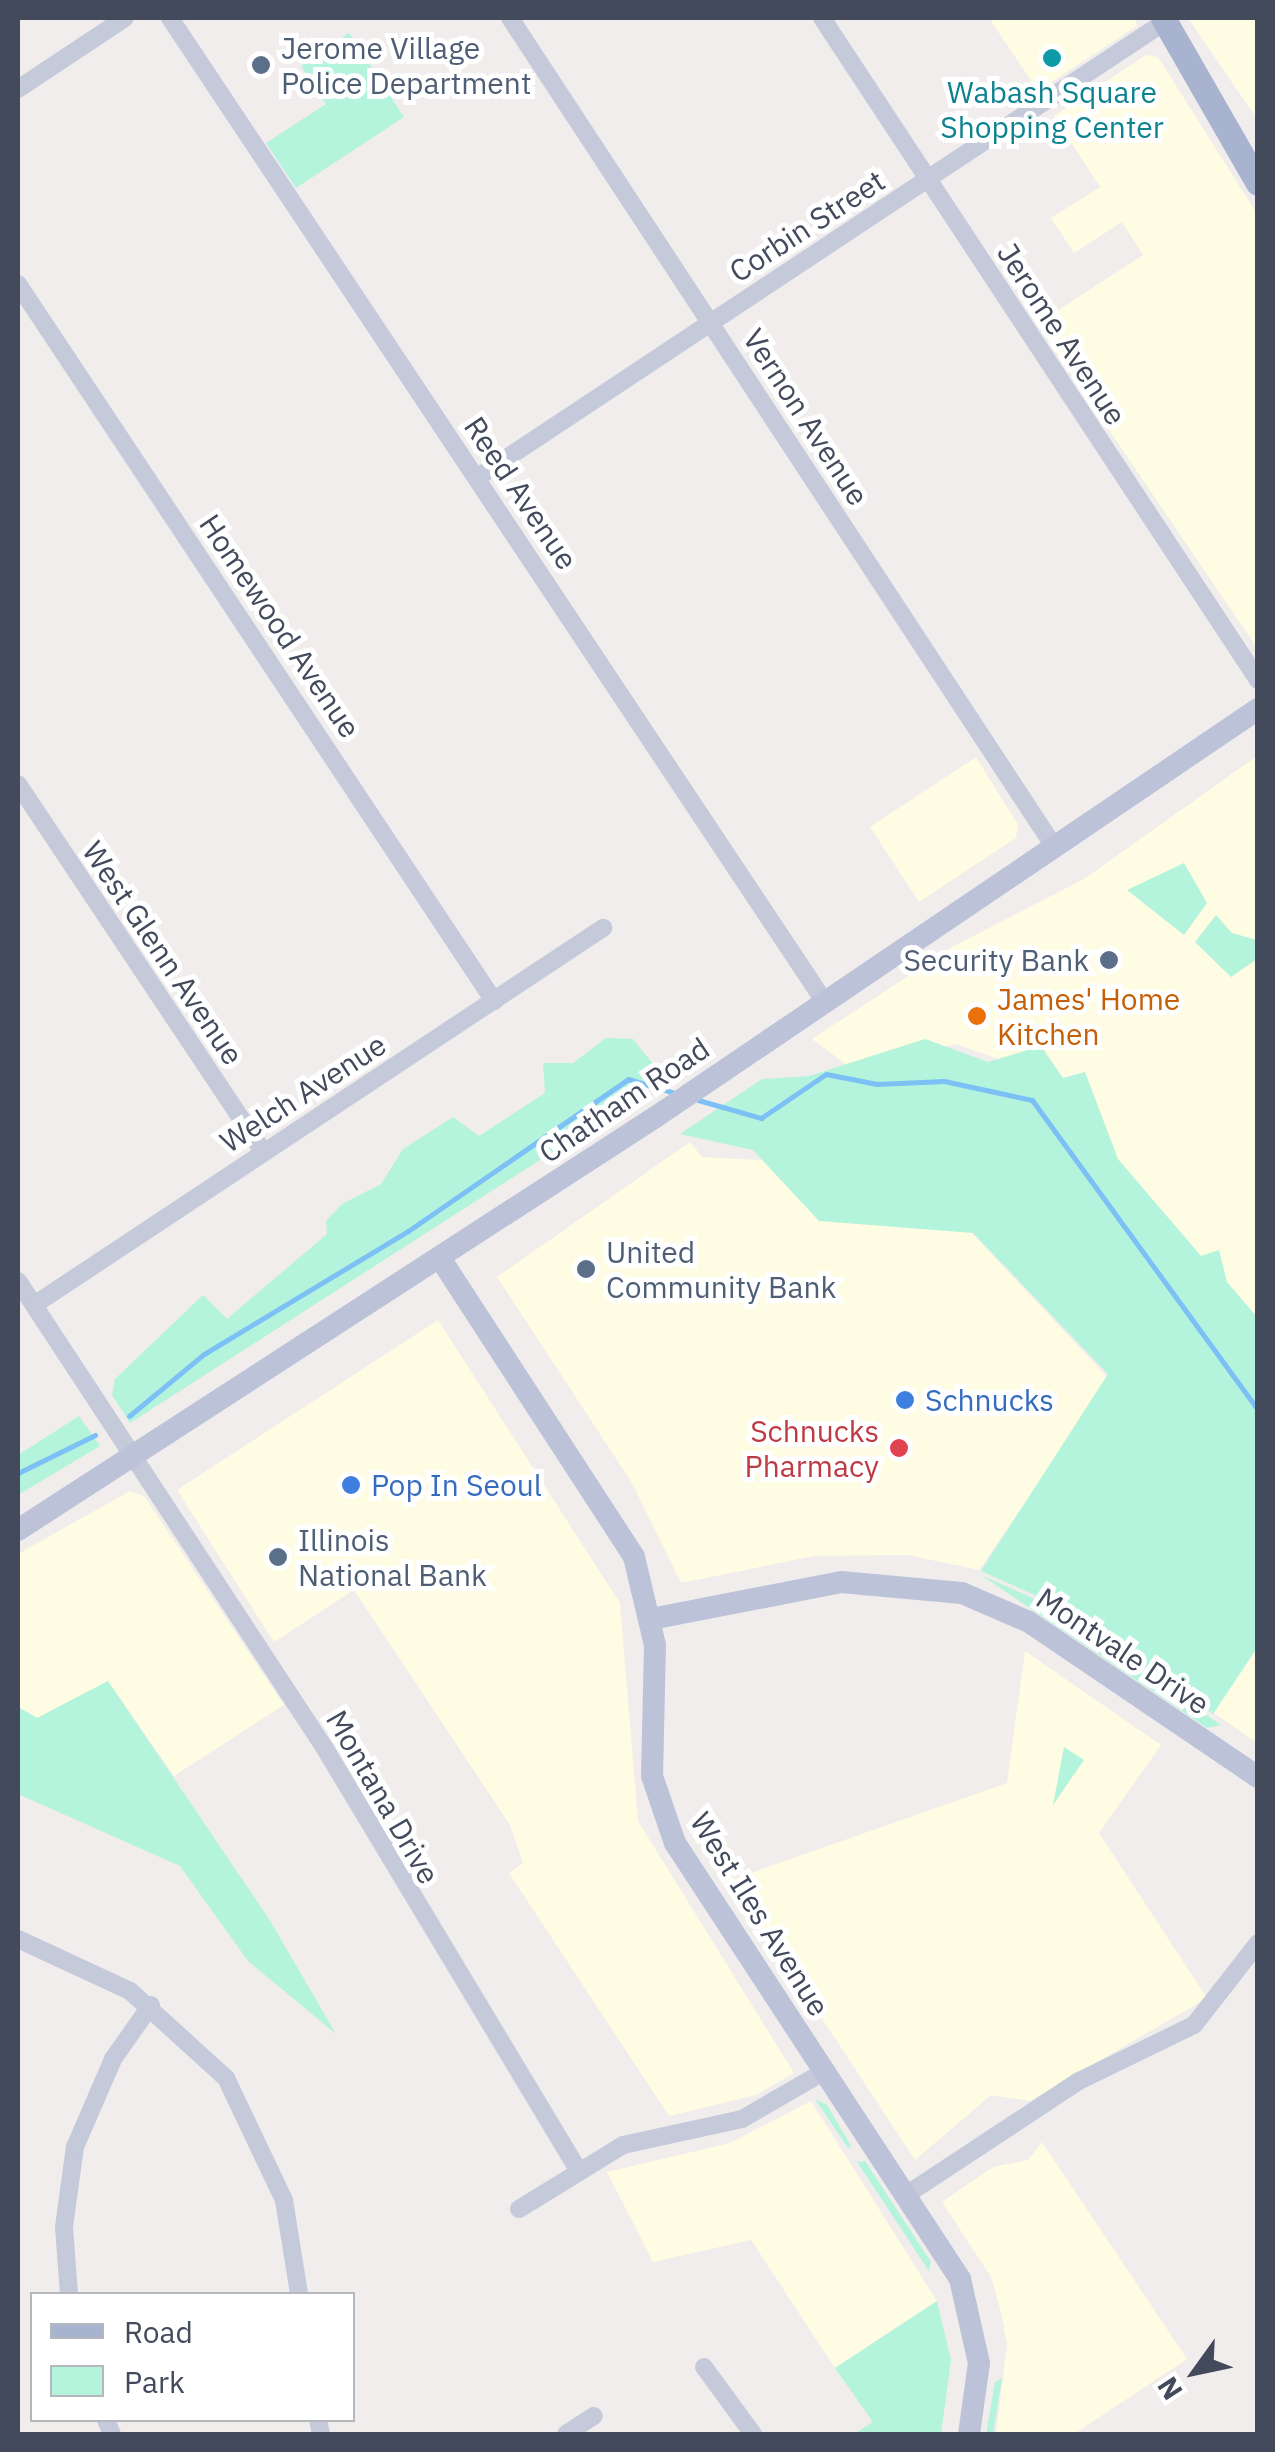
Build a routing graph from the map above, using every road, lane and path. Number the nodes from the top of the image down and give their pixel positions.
1 (125, 18) edge
2 (170, 18) edge
3 (510, 18) edge
4 (822, 18) edge
5 (1164, 19) edge
6 (18, 88) edge
7 (1230, 122) junction
8 (1258, 142) edge
9 (927, 180) junction
10 (1258, 183) edge
11 (18, 284) edge
12 (712, 322) junction
13 (478, 477) junction
14 (1258, 680) edge
15 (1258, 709) edge
16 (18, 784) edge
17 (1055, 848) junction
18 (603, 928) dead end
19 (494, 1001) junction
20 (824, 1001) junction
21 (264, 1152) junction
22 (440, 1258) junction
23 (18, 1281) edge
24 (34, 1305) junction
25 (133, 1458) junction
26 (18, 1530) edge
27 (651, 1618) junction
28 (1258, 1778) edge
29 (18, 1939) edge
30 (1258, 1944) edge
31 (151, 2006) junction
32 (825, 2071) junction
33 (578, 2169) junction
34 (906, 2195) junction
35 (519, 2209) dead end
36 (69, 2292) edge
37 (298, 2292) edge
38 (704, 2367) dead end
39 (594, 2416) dead end
40 (566, 2434) edge
41 (753, 2434) edge
42 (970, 2434) edge

1 - 6 street
2 - 13 street, Reed Avenue
3 - 12 street, Vernon Avenue
4 - 9 street, Jerome Avenue
5 - 7 main road
5 - 9 street, Corbin Street
7 - 8 main road
7 - 10 main road
9 - 12 street, Corbin Street
9 - 14 street, Jerome Avenue
11 - 19 street, Homewood Avenue
12 - 13 street, Corbin Street
12 - 17 street, Vernon Avenue
13 - 20 street, Reed Avenue
15 - 17 street, Chatham Road
16 - 21 street, West Glenn Avenue
17 - 20 street, Chatham Road
18 - 19 street, Welch Avenue
19 - 21 street, Welch Avenue
20 - 22 street, Chatham Road
21 - 24 street, Welch Avenue
22 - 25 street, Chatham Road
22 - 27 street, West Iles Avenue
23 - 24 street
24 - 25 street
25 - 26 street, Chatham Road
25 - 33 street, Montana Drive
27 - 28 street, Montvale Drive
27 - 32 street, West Iles Avenue
29 - 31 street
30 - 34 street
31 - 36 street
31 - 37 street
32 - 33 street
32 - 34 street, West Iles Avenue
33 - 35 street
34 - 42 street, West Iles Avenue
38 - 41 street
39 - 40 street

